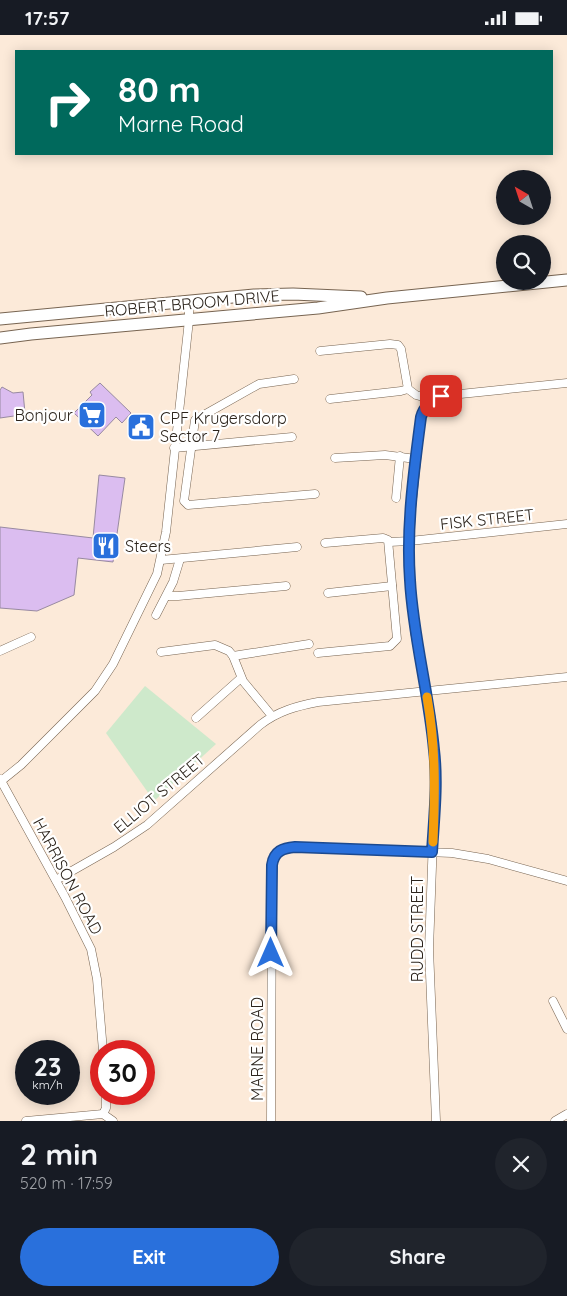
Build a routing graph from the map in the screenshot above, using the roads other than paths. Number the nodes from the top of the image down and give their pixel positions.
1 (567, 280) edge
2 (387, 298) junction
3 (189, 302) junction
4 (0, 319) edge
5 (189, 320) junction
6 (0, 339) edge
7 (320, 351) dead end
8 (294, 379) dead end
9 (567, 383) edge
10 (408, 389) junction
11 (330, 399) dead end
12 (432, 400) junction
13 (292, 437) dead end
14 (174, 448) junction
15 (191, 448) junction
16 (400, 456) junction
17 (335, 458) dead end
18 (416, 459) junction
19 (315, 493) dead end
20 (396, 498) dead end
21 (567, 524) edge
22 (410, 541) junction
23 (389, 542) junction
24 (325, 543) dead end
25 (297, 547) dead end
26 (180, 559) junction
27 (161, 560) junction
28 (286, 586) dead end
29 (392, 587) junction
30 (328, 593) dead end
31 (167, 596) junction
32 (156, 615) dead end
33 (31, 637) dead end
34 (309, 644) dead end
35 (0, 651) edge
36 (161, 652) dead end
37 (318, 653) dead end
38 (233, 656) junction
39 (567, 677) edge
40 (241, 678) junction
41 (426, 691) junction
42 (272, 716) junction
43 (196, 718) dead end
44 (0, 781) edge
45 (432, 852) junction
46 (56, 881) junction
47 (567, 881) edge
48 (553, 1001) dead end
49 (567, 1029) edge
50 (103, 1040) edge
51 (106, 1105) edge
52 (103, 1114) junction
53 (567, 1114) edge
54 (26, 1121) edge
55 (113, 1121) edge
56 (271, 1121) edge
57 (436, 1121) edge
58 (555, 1121) edge

1 - 2 street, ROBERT BROOM DRIVE
2 - 3 street, ROBERT BROOM DRIVE
2 - 5 street, ROBERT BROOM DRIVE
3 - 4 street, ROBERT BROOM DRIVE
3 - 5 street
5 - 6 street, ROBERT BROOM DRIVE
5 - 14 street
7 - 10 street
8 - 15 street
9 - 12 street
10 - 11 street
10 - 12 street
12 - 18 street, RUDD STREET
13 - 15 street
14 - 15 street
14 - 27 street
15 - 19 street
16 - 17 street
16 - 18 street
16 - 20 street
18 - 22 street, RUDD STREET
21 - 22 street, FISK STREET
22 - 23 street, FISK STREET
22 - 41 street, RUDD STREET
23 - 24 street, FISK STREET
23 - 29 street
25 - 26 street
26 - 27 street
26 - 31 street
27 - 44 street
28 - 31 street
29 - 30 street
29 - 37 street
31 - 32 street
33 - 35 street
34 - 38 street
36 - 38 street
38 - 40 street
39 - 41 street, ELLIOT STREET
40 - 42 street
40 - 43 street
41 - 42 street, ELLIOT STREET
41 - 45 street, RUDD STREET
42 - 46 street, ELLIOT STREET
44 - 46 street, HARRISON ROAD
45 - 47 street, MARNE ROAD
45 - 56 street, MARNE ROAD
45 - 57 street, RUDD STREET
46 - 50 street, HARRISON ROAD
48 - 49 street
51 - 52 street
52 - 54 street
52 - 55 street
53 - 58 street

